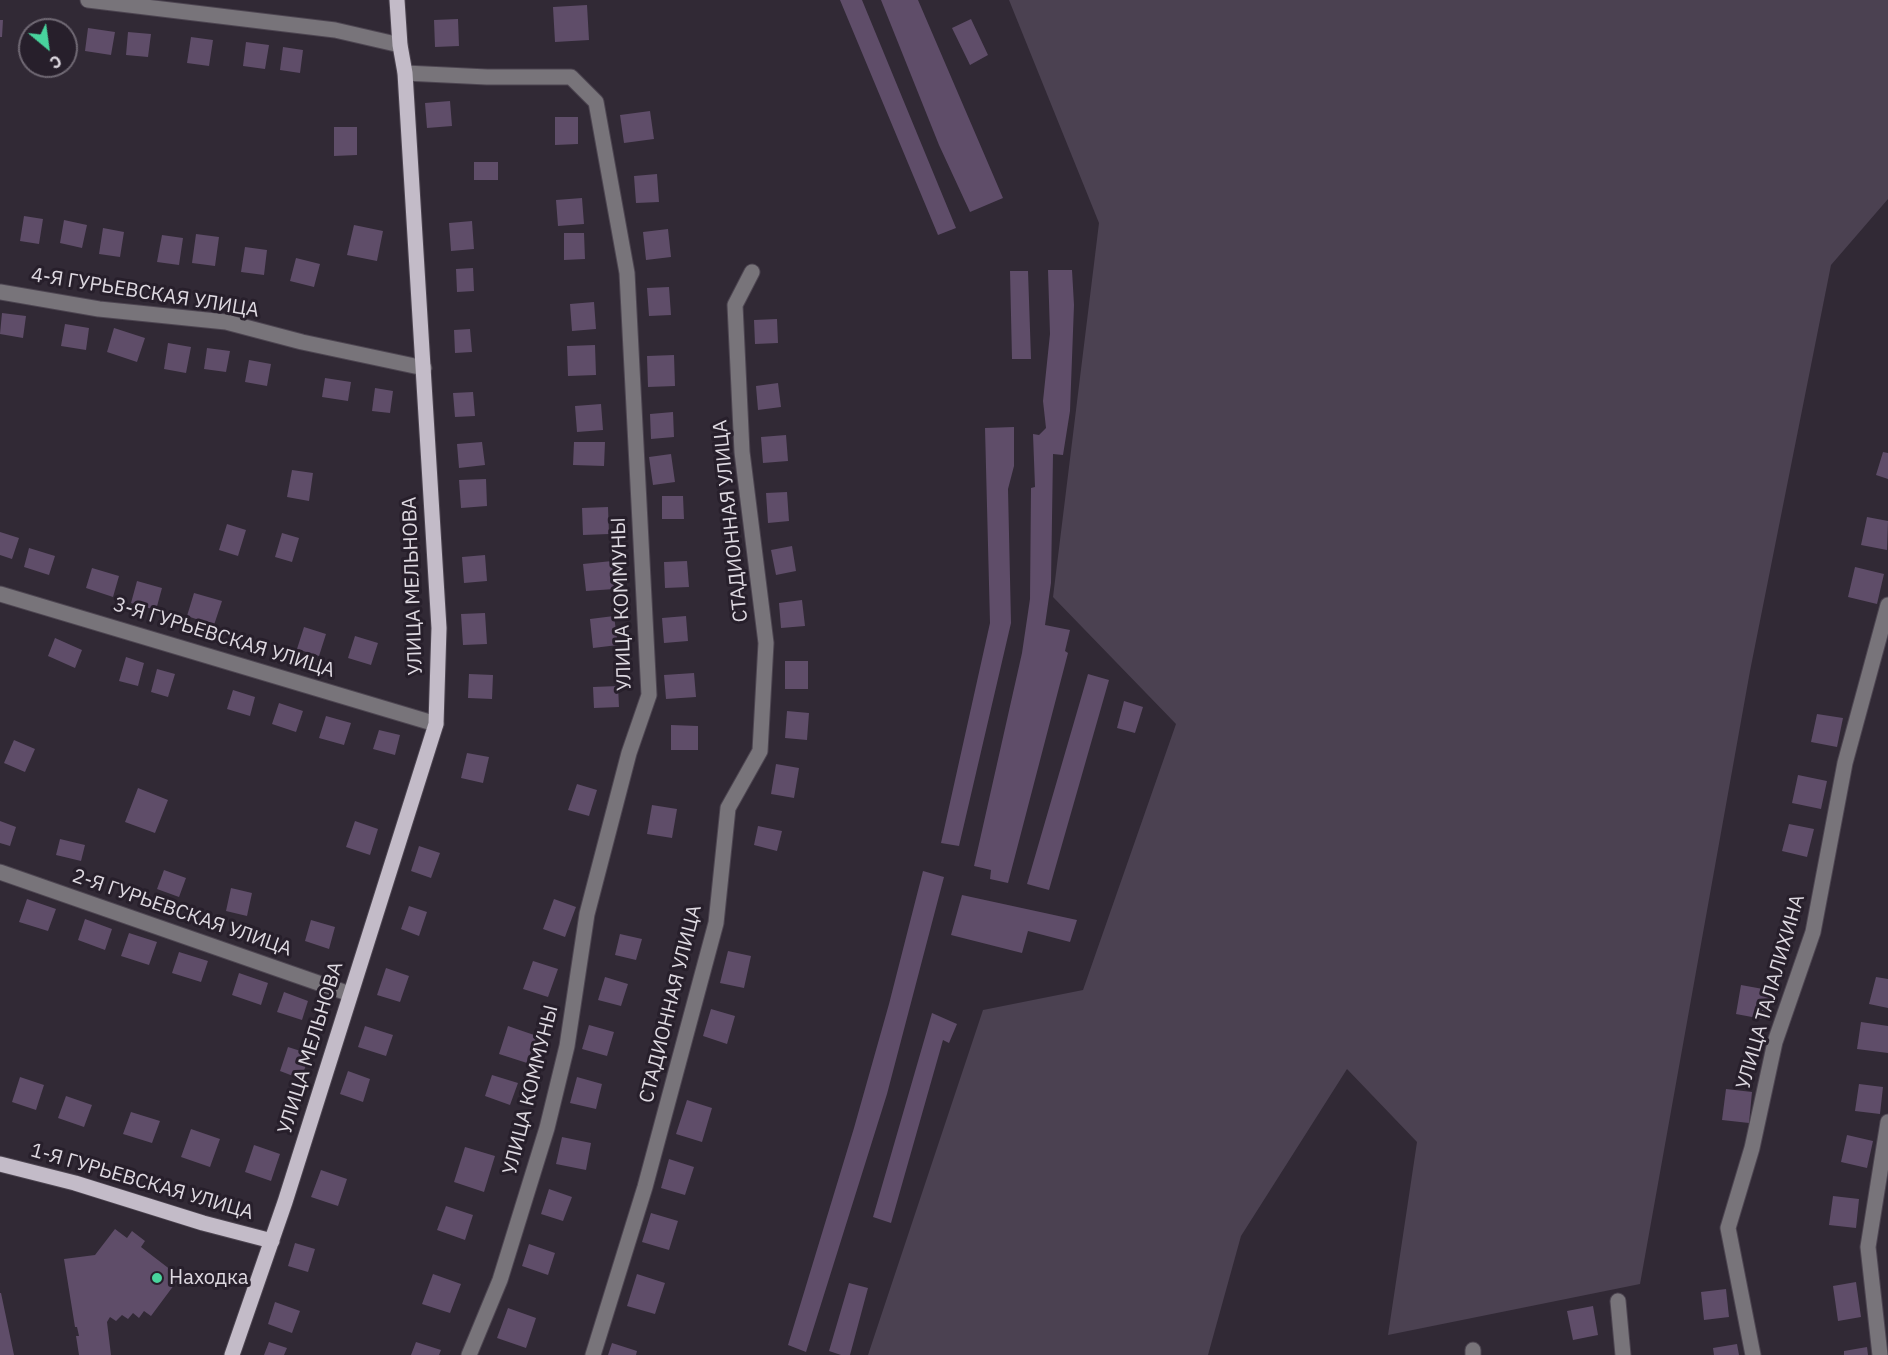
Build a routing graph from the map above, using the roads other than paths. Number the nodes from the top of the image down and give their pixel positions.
1 (88, 0) edge
2 (398, 0) edge
3 (400, 45) junction
4 (405, 74) junction
5 (752, 272) dead end
6 (0, 292) edge
7 (424, 368) junction
8 (0, 594) edge
9 (1888, 605) edge
10 (436, 724) junction
11 (0, 872) edge
12 (350, 994) junction
13 (1888, 1122) edge
14 (0, 1164) edge
15 (272, 1240) junction
16 (1618, 1301) dead end
17 (232, 1355) edge
18 (469, 1355) edge
19 (593, 1355) edge
20 (1623, 1355) edge
21 (1753, 1355) edge
22 (1880, 1355) edge

1 - 3 street
2 - 3 main road, УЛИЦА МЕЛЬНОВА
3 - 4 main road, УЛИЦА МЕЛЬНОВА
4 - 7 main road, УЛИЦА МЕЛЬНОВА
4 - 18 street, УЛИЦА КОММУНЫ
5 - 19 street, СТАДИОННАЯ УЛИЦА
6 - 7 street, 4-Я ГУРЬЕВСКАЯ УЛИЦА
7 - 10 main road, УЛИЦА МЕЛЬНОВА
8 - 10 street, 3-Я ГУРЬЕВСКАЯ УЛИЦА
9 - 21 street, УЛИЦА ТАЛАЛИХИНА
10 - 12 main road, УЛИЦА МЕЛЬНОВА
11 - 12 street, 2-Я ГУРЬЕВСКАЯ УЛИЦА
12 - 15 main road, УЛИЦА МЕЛЬНОВА
13 - 22 street
14 - 15 main road, 1-Я ГУРЬЕВСКАЯ УЛИЦА
15 - 17 main road, УЛИЦА МЕЛЬНОВА
16 - 20 street

